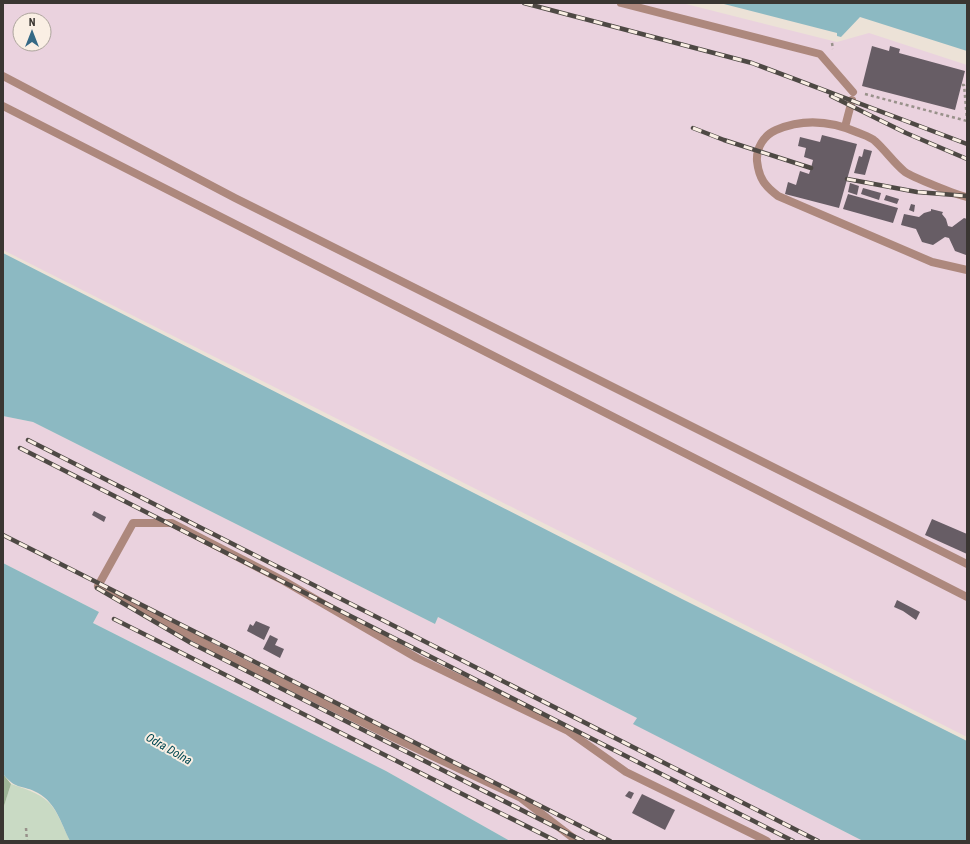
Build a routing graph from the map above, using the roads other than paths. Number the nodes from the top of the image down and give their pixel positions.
1 (621, 3) edge
2 (3, 76) edge
3 (3, 106) edge
4 (845, 127) junction
5 (967, 197) edge
6 (967, 270) edge
7 (967, 564) edge
8 (967, 597) edge
9 (576, 841) edge
10 (767, 841) edge

1 - 4 lane
2 - 7 lane
3 - 8 lane
4 - 5 lane
4 - 6 lane
9 - 10 lane

